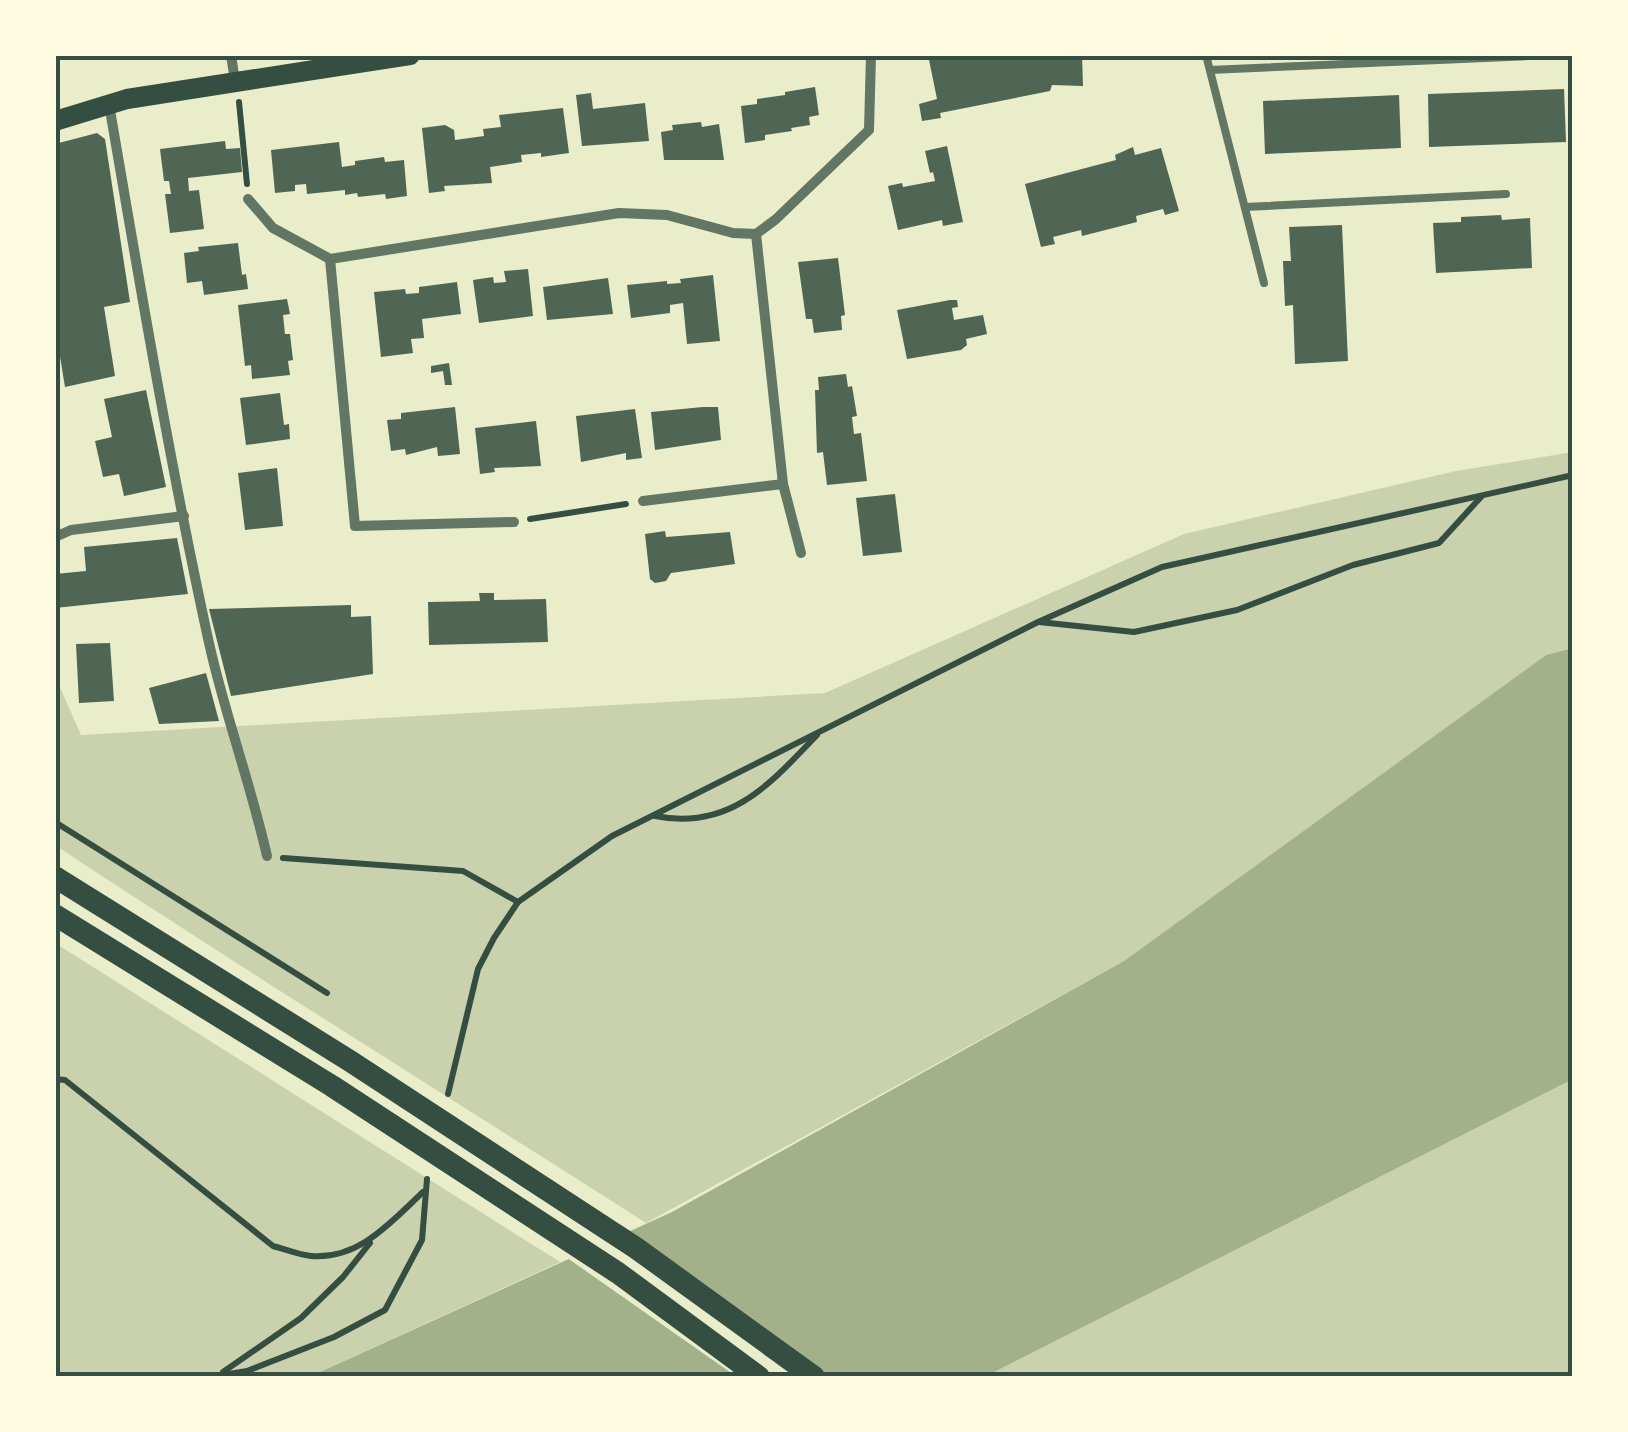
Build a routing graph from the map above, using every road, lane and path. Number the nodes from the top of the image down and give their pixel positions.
1 (231, 55) edge
2 (410, 55) edge
3 (871, 55) edge
4 (1206, 55) edge
5 (1530, 56) edge
6 (1210, 70) junction
7 (235, 81) junction
8 (109, 103) junction
9 (55, 121) edge
10 (1506, 194) dead end
11 (248, 199) joint
12 (1244, 207) junction
13 (756, 234) junction
14 (330, 259) junction
15 (1264, 284) dead end
16 (1573, 475) edge
17 (783, 484) junction
18 (1483, 495) junction
19 (643, 502) joint
20 (184, 516) junction
21 (514, 522) joint
22 (55, 537) edge
23 (801, 553) dead end
24 (1038, 622) junction
25 (822, 730) junction
26 (653, 816) junction
27 (55, 822) edge
28 (266, 856) joint
29 (55, 877) edge
30 (518, 902) junction
31 (55, 915) edge
32 (327, 993) dead end
33 (55, 1079) edge
34 (446, 1099) dead end
35 (428, 1172) dead end
36 (424, 1191) junction
37 (373, 1239) junction
38 (222, 1373) junction
39 (211, 1377) edge
40 (759, 1377) edge
41 (814, 1377) edge

1 - 7 street
2 - 7 main road
3 - 13 street
4 - 6 lane
5 - 6 lane
6 - 12 lane
7 - 8 main road
7 - 11 path
8 - 9 main road
8 - 20 street
10 - 12 lane
11 - 14 street
12 - 15 lane
13 - 14 street
13 - 17 street
14 - 21 street
16 - 18 path
17 - 19 street
17 - 23 street
18 - 24 path
18 - 24 path
19 - 21 path
20 - 22 street
20 - 28 street
24 - 25 path
25 - 26 path
25 - 26 path
26 - 30 path
27 - 32 path
28 - 30 path
29 - 41 highway
30 - 34 path
31 - 40 highway
33 - 37 path
35 - 36 path
36 - 37 path
36 - 38 path
37 - 38 path
38 - 39 path

